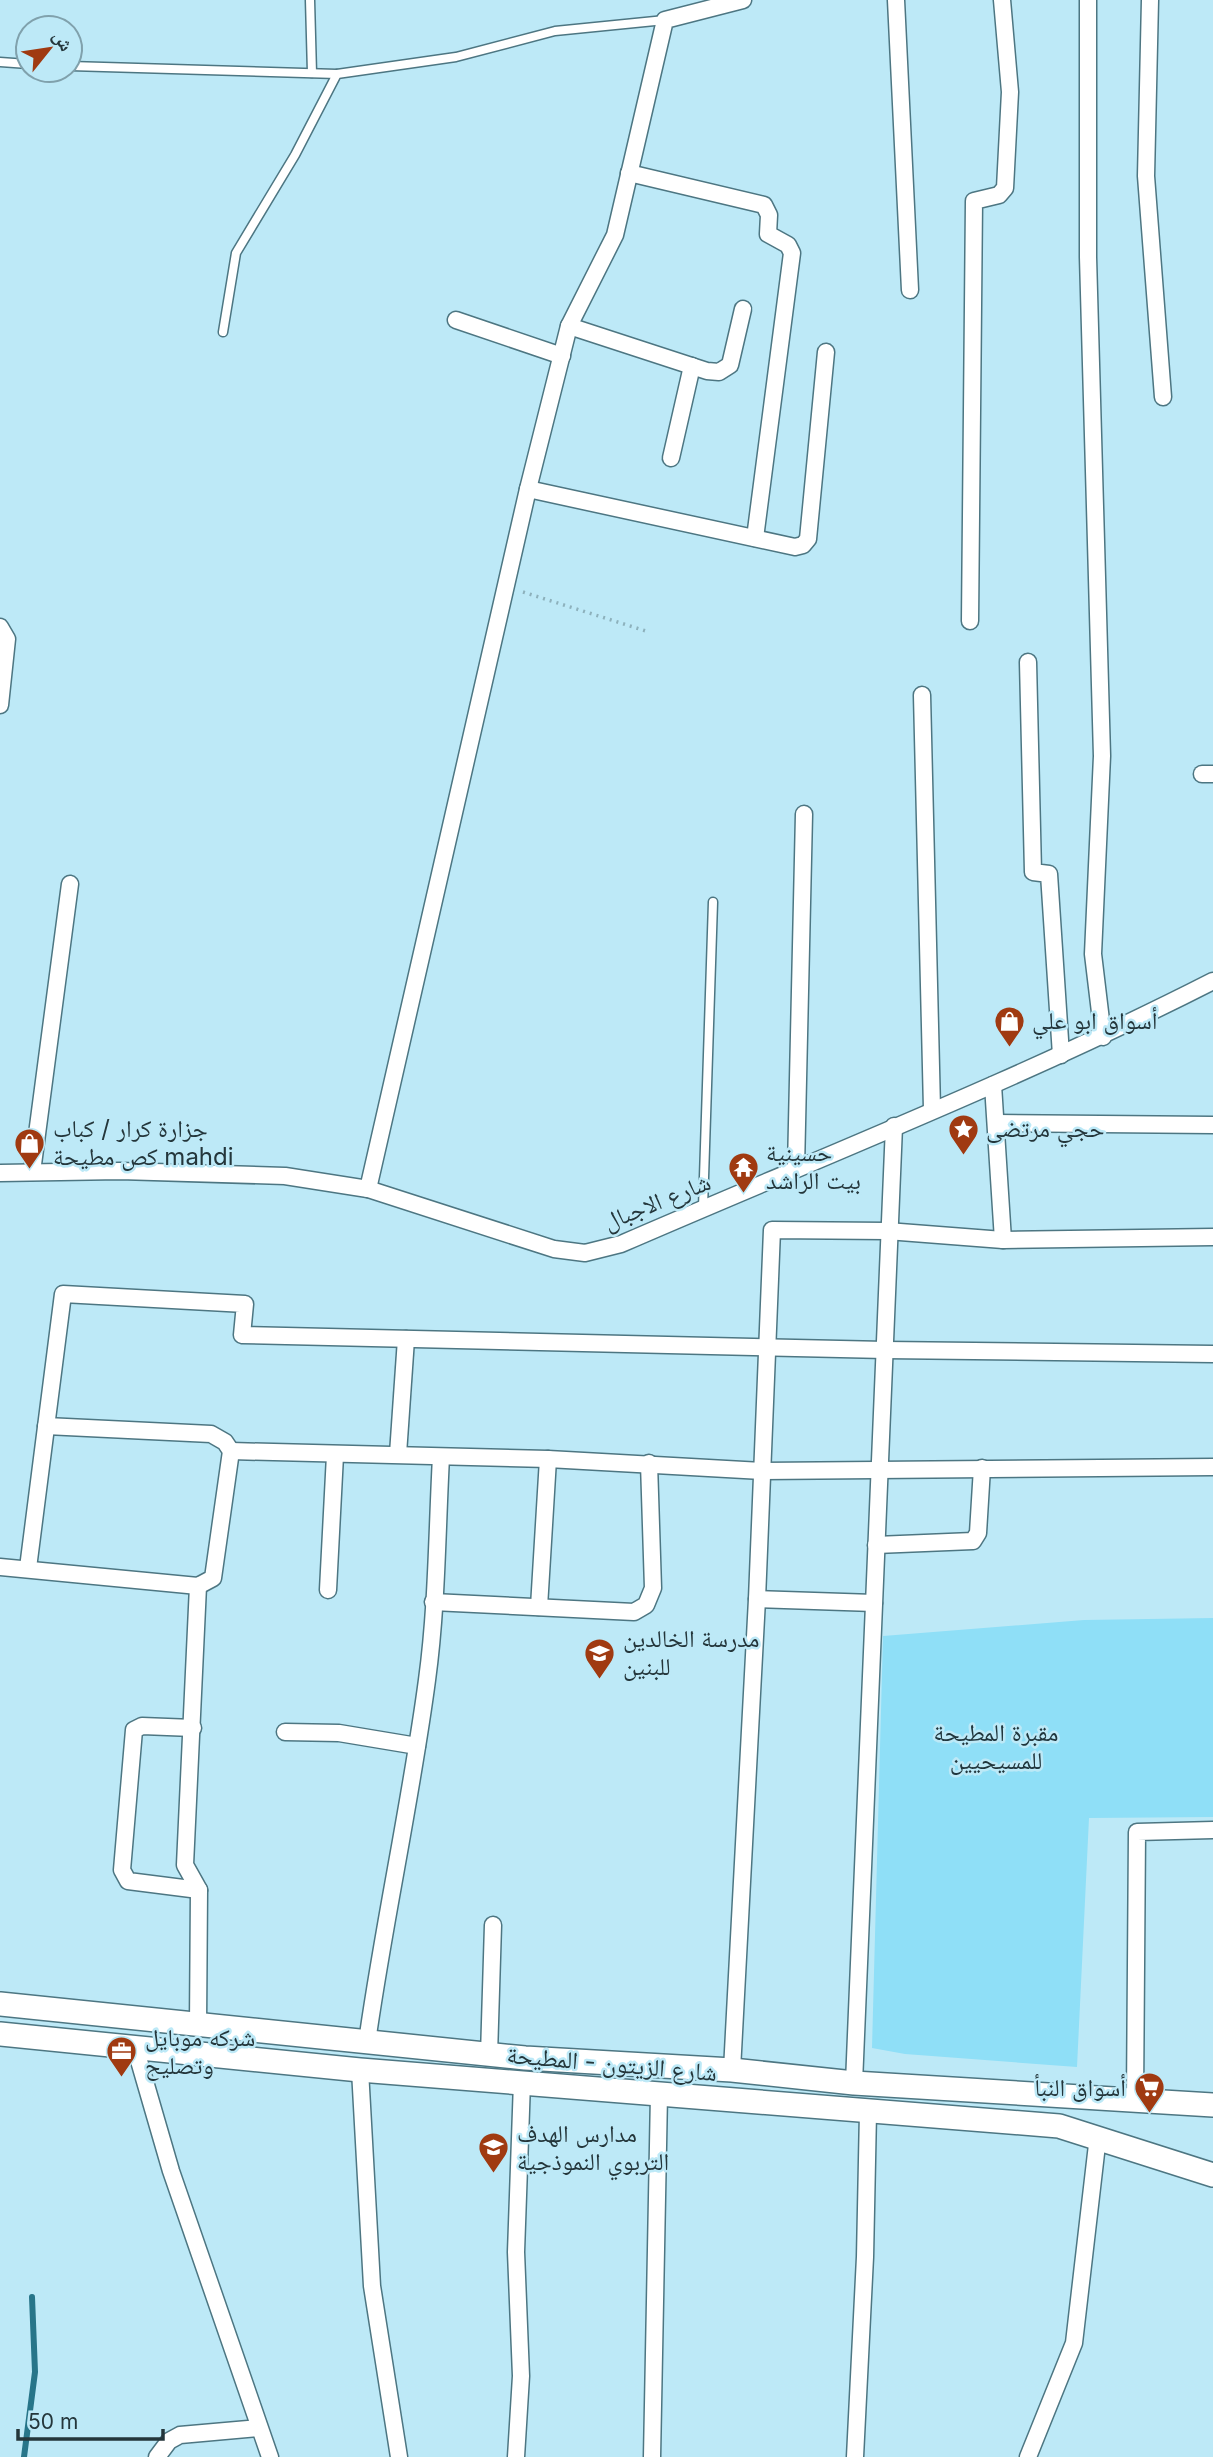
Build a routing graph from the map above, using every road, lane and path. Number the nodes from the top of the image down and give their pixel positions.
1 (310, 0) edge
2 (743, 0) edge
3 (895, 0) edge
4 (1002, 0) edge
5 (1088, 0) edge
6 (1150, 0) edge
7 (665, 20) junction
8 (84, 66) edge
9 (312, 73) junction
10 (337, 74) junction
11 (629, 173) junction
12 (910, 290) dead end
13 (743, 309) dead end
14 (456, 320) dead end
15 (569, 326) junction
16 (223, 331) dead end
17 (826, 352) dead end
18 (562, 356) junction
19 (692, 366) junction
20 (1163, 397) dead end
21 (671, 458) dead end
22 (528, 489) junction
23 (755, 538) junction
24 (507, 587) junction
25 (970, 621) dead end
26 (0, 627) edge
27 (649, 632) dead end
28 (1028, 662) dead end
29 (922, 695) dead end
30 (0, 705) edge
31 (804, 814) dead end
32 (70, 884) dead end
33 (713, 902) dead end
34 (1213, 981) edge
35 (1103, 1037) junction
36 (1061, 1055) junction
37 (993, 1085) junction
38 (932, 1109) junction
39 (996, 1123) junction
40 (1213, 1125) edge
41 (894, 1126) junction
42 (796, 1168) junction
43 (32, 1172) junction
44 (0, 1173) edge
45 (368, 1189) junction
46 (703, 1208) junction
47 (887, 1231) junction
48 (1213, 1237) edge
49 (1003, 1240) junction
50 (406, 1339) junction
51 (765, 1348) junction
52 (885, 1350) junction
53 (1213, 1354) edge
54 (46, 1426) junction
55 (231, 1451) junction
56 (398, 1454) junction
57 (335, 1455) junction
58 (441, 1458) junction
59 (548, 1459) junction
60 (649, 1463) junction
61 (1213, 1466) edge
62 (880, 1468) junction
63 (982, 1468) junction
64 (762, 1471) junction
65 (876, 1545) junction
66 (0, 1567) edge
67 (28, 1569) junction
68 (198, 1586) junction
69 (328, 1590) dead end
70 (757, 1599) junction
71 (433, 1602) junction
72 (874, 1603) junction
73 (538, 1607) junction
74 (193, 1728) junction
75 (285, 1732) dead end
76 (417, 1746) junction
77 (1213, 1830) edge
78 (199, 1890) junction
79 (494, 1925) dead end
80 (0, 2004) edge
81 (198, 2025) junction
82 (0, 2034) edge
83 (367, 2042) junction
84 (135, 2047) junction
85 (489, 2055) junction
86 (360, 2070) junction
87 (732, 2070) junction
88 (523, 2082) junction
89 (854, 2083) junction
90 (659, 2094) junction
91 (1135, 2098) junction
92 (1213, 2105) edge
93 (868, 2112) junction
94 (1098, 2136) junction
95 (1213, 2175) edge
96 (259, 2428) junction
97 (157, 2457) edge
98 (270, 2457) edge
99 (399, 2457) edge
100 (516, 2457) edge
101 (652, 2457) edge
102 (855, 2457) edge
103 (1028, 2457) edge

1 - 9 lane
2 - 7 street
3 - 12 street
4 - 25 street
5 - 35 street
6 - 20 street
7 - 10 lane
7 - 11 street
8 - 9 lane
9 - 10 lane
10 - 16 lane
11 - 15 street
11 - 23 street
13 - 19 street
14 - 18 street
15 - 18 street
15 - 19 street
17 - 23 street
18 - 22 street
19 - 21 street
22 - 23 street
22 - 24 street
24 - 27 path
24 - 45 street
26 - 30 street
28 - 36 street
29 - 38 street
31 - 42 street
32 - 43 street
33 - 46 lane
34 - 35 street, شارع الاجبال
35 - 36 street, شارع الاجبال
36 - 37 street, شارع الاجبال
37 - 38 street, شارع الاجبال
37 - 39 street
38 - 41 street, شارع الاجبال
39 - 40 street
39 - 49 street
41 - 42 street, شارع الاجبال
41 - 47 street
42 - 46 street, شارع الاجبال
43 - 44 street, شارع الاجبال
43 - 45 street, شارع الاجبال
45 - 46 street, شارع الاجبال
47 - 49 street
47 - 51 street
47 - 52 street
48 - 49 street
50 - 51 street
50 - 54 street
50 - 56 street
51 - 52 street
51 - 64 street
52 - 53 street
52 - 62 street
54 - 55 street
54 - 67 street
55 - 57 street
55 - 68 street
56 - 57 street
56 - 58 street
57 - 69 street
58 - 59 street
58 - 71 street
59 - 60 street
59 - 73 street
60 - 64 street
60 - 73 street
61 - 63 street
62 - 63 street
62 - 64 street
62 - 65 street
63 - 65 street
64 - 70 street
65 - 72 street
66 - 67 street
67 - 68 street
68 - 74 street
70 - 72 street
70 - 87 street
71 - 73 street
71 - 76 street
72 - 89 street
74 - 78 street
74 - 78 street
75 - 76 street
76 - 83 street
77 - 91 street
78 - 81 street
79 - 85 street
80 - 81 main road, شارع الزيتون - المطيحة
81 - 83 main road, شارع الزيتون - المطيحة
82 - 84 main road, شارع الزيتون - المطيحة
83 - 85 main road, شارع الزيتون - المطيحة
84 - 86 main road, شارع الزيتون - المطيحة
84 - 96 street
85 - 87 main road, شارع الزيتون - المطيحة
86 - 88 main road, شارع الزيتون - المطيحة
86 - 99 street
87 - 89 main road, شارع الزيتون - المطيحة
88 - 90 main road, شارع الزيتون - المطيحة
88 - 100 street
89 - 91 main road, شارع الزيتون - المطيحة
90 - 93 main road, شارع الزيتون - المطيحة
90 - 101 street
91 - 92 main road, شارع الزيتون - المطيحة
93 - 94 main road, شارع الزيتون - المطيحة
93 - 102 street
94 - 95 main road, شارع الزيتون - المطيحة
94 - 103 street
96 - 97 street
96 - 98 street

